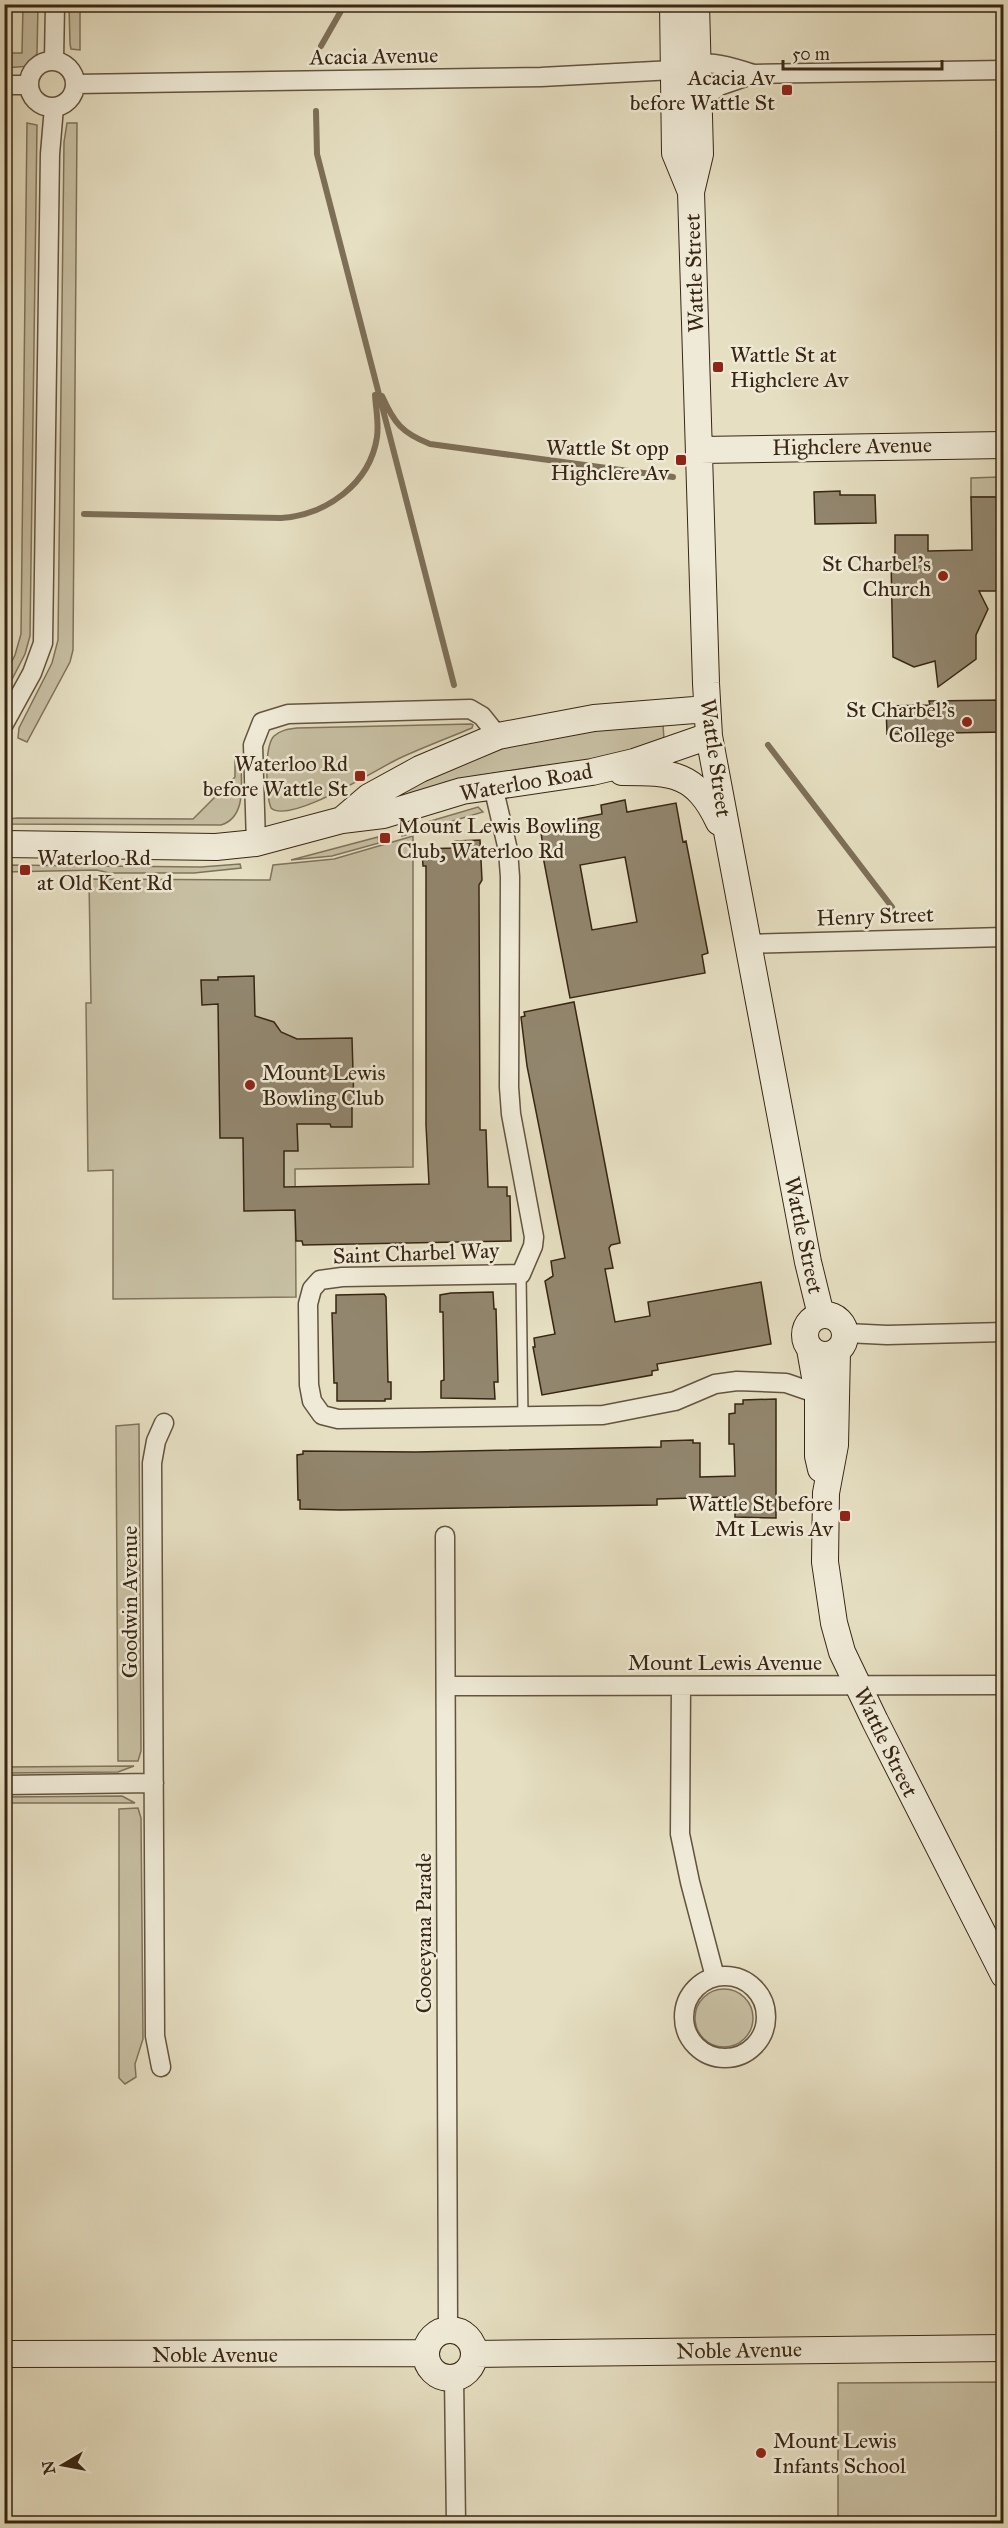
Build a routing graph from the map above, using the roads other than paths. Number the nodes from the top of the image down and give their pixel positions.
1 (55, 4) edge
2 (673, 4) edge
3 (696, 4) edge
4 (54, 60) junction
5 (685, 67) junction
6 (1004, 70) edge
7 (754, 74) junction
8 (75, 84) junction
9 (4, 85) edge
10 (29, 85) junction
11 (699, 102) junction
12 (54, 107) junction
13 (691, 192) junction
14 (1004, 445) edge
15 (700, 450) junction
16 (707, 709) junction
17 (4, 724) edge
18 (498, 736) junction
19 (709, 736) junction
20 (592, 772) junction
21 (493, 786) junction
22 (342, 819) junction
23 (256, 843) junction
24 (4, 844) edge
25 (730, 848) junction
26 (1004, 937) edge
27 (747, 944) junction
28 (521, 1274) junction
29 (821, 1315) junction
30 (1004, 1332) edge
31 (841, 1342) junction
32 (810, 1349) junction
33 (818, 1394) junction
34 (524, 1416) junction
35 (164, 1423) dead end
36 (826, 1493) junction
37 (445, 1536) dead end
38 (1004, 1684) edge
39 (857, 1685) junction
40 (446, 1686) junction
41 (681, 1686) junction
42 (154, 1783) junction
43 (4, 1785) edge
44 (1004, 1975) edge
45 (714, 1977) junction
46 (162, 2067) dead end
47 (448, 2330) junction
48 (1004, 2348) edge
49 (426, 2353) junction
50 (4, 2354) edge
51 (474, 2354) junction
52 (454, 2377) junction
53 (456, 2523) edge

1 - 4 street
2 - 5 main road, Wattle Street
3 - 5 main road, Wattle Street
4 - 8 street
4 - 10 street
5 - 7 street, Acacia Avenue
5 - 8 street, Acacia Avenue
5 - 11 main road, Wattle Street
5 - 13 main road, Wattle Street
6 - 7 street, Acacia Avenue
7 - 11 street, Acacia Avenue
8 - 12 street
9 - 10 street
10 - 12 street
11 - 13 main road, Wattle Street
12 - 17 street
13 - 15 main road, Wattle Street
14 - 15 main road, Highclere Avenue
15 - 16 main road, Wattle Street
16 - 18 main road, Waterloo Road
16 - 19 main road, Wattle Street
18 - 22 main road, Waterloo Road
18 - 23 street
19 - 20 main road, Waterloo Road
19 - 25 main road, Wattle Street
20 - 21 main road, Waterloo Road
20 - 25 main road
21 - 22 main road, Waterloo Road
21 - 28 street, Saint Charbel Way
22 - 23 main road, Waterloo Road
23 - 24 main road, Waterloo Road
25 - 27 main road, Wattle Street
26 - 27 street, Henry Street
27 - 29 main road, Wattle Street
28 - 34 lane
28 - 34 street, Saint Charbel Way
29 - 31 main road
29 - 32 main road
30 - 31 street
31 - 32 main road
31 - 36 main road, Wattle Street
32 - 33 main road, Wattle Street
33 - 34 street, Saint Charbel Way
33 - 36 main road, Wattle Street
35 - 42 street, Goodwin Avenue
36 - 39 main road, Wattle Street
37 - 40 street, Cooeeyana Parade
38 - 39 street, Mount Lewis Avenue
39 - 41 street, Mount Lewis Avenue
39 - 44 main road, Wattle Street
40 - 41 street, Mount Lewis Avenue
40 - 47 street, Cooeeyana Parade
41 - 45 street
42 - 43 street
42 - 46 street, Goodwin Avenue
45 - 45 street
47 - 49 main road
47 - 51 main road
48 - 51 main road, Noble Avenue
49 - 50 main road, Noble Avenue
49 - 52 main road
51 - 52 main road
52 - 53 street

